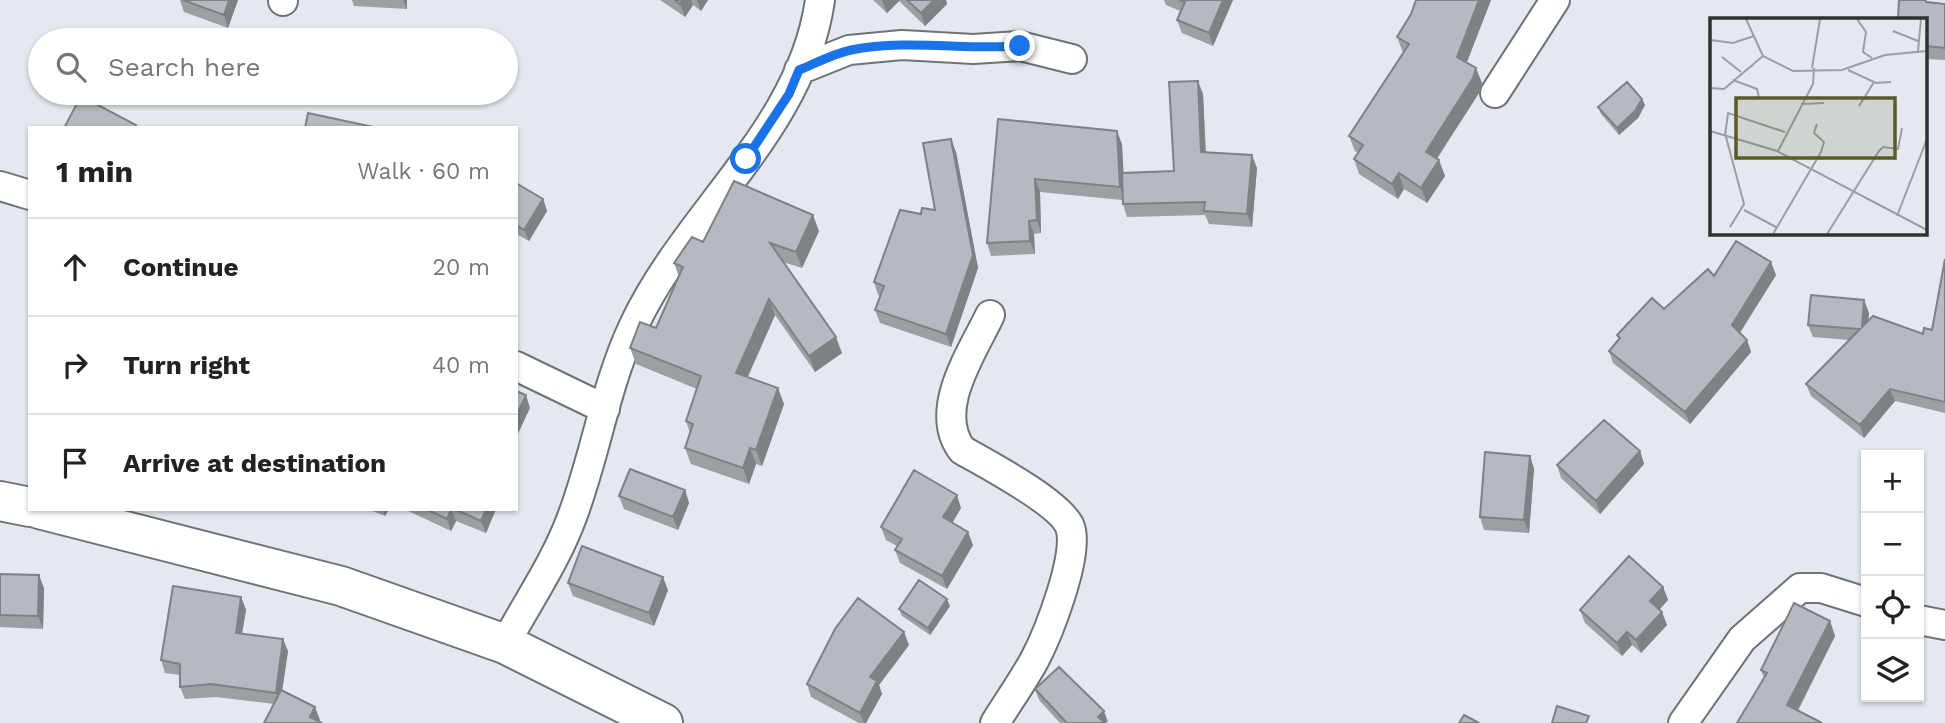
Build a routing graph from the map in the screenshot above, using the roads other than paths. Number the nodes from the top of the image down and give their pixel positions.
1 (820, 0) edge
2 (1555, 0) edge
3 (1072, 59) dead end
4 (799, 70) junction
5 (1496, 93) dead end
6 (0, 186) edge
7 (28, 194) edge
8 (990, 315) dead end
9 (518, 367) edge
10 (605, 409) junction
11 (0, 501) edge
12 (28, 507) edge
13 (47, 511) edge
14 (1861, 601) edge
15 (1924, 621) edge
16 (1945, 625) edge
17 (505, 644) junction
18 (663, 723) edge
19 (995, 723) edge
20 (1683, 723) edge

1 - 4 street
2 - 5 street
3 - 4 street
4 - 10 street
6 - 7 street
8 - 19 street
9 - 10 street
10 - 17 street
11 - 12 street
13 - 17 street
14 - 20 street
15 - 16 street
17 - 18 street

